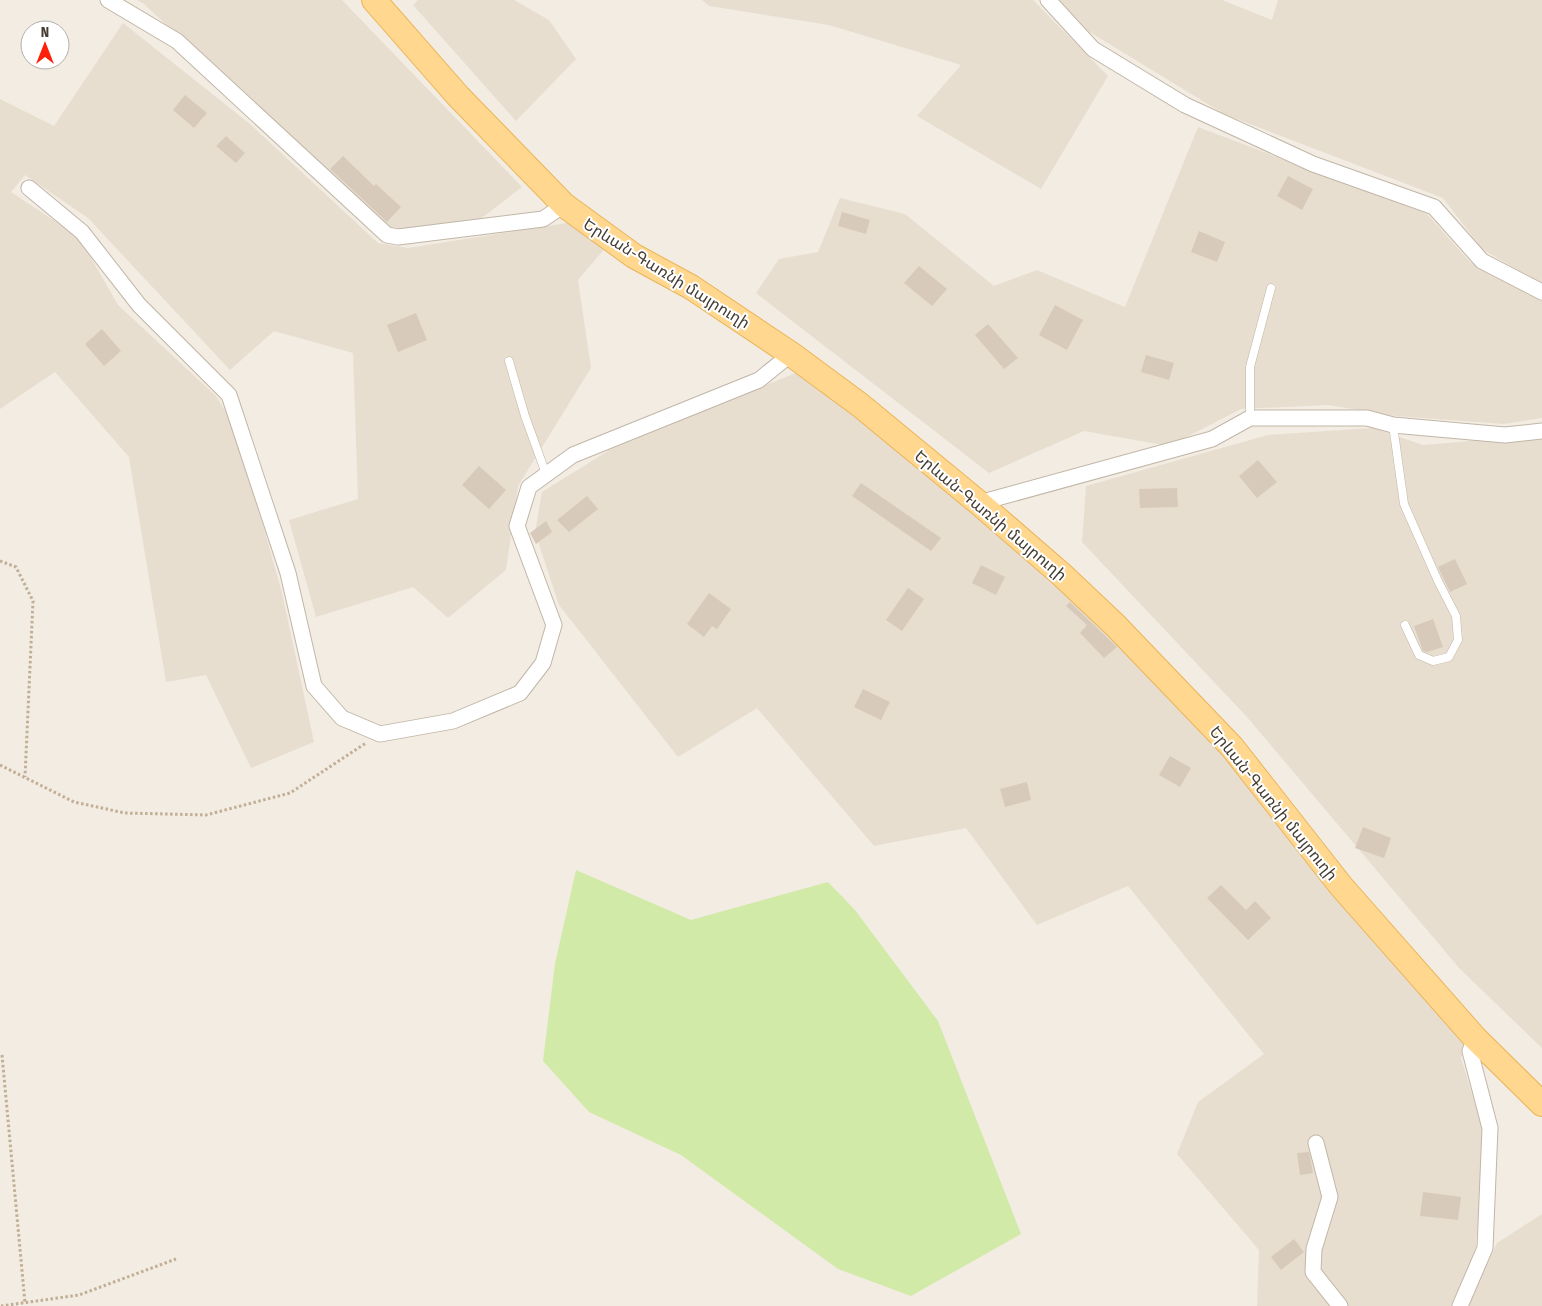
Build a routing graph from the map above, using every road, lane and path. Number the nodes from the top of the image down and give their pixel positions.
1 (108, 0) edge
2 (374, 0) edge
3 (1048, 0) edge
4 (29, 188) dead end
5 (564, 205) junction
6 (1271, 288) dead end
7 (1542, 292) edge
8 (792, 354) junction
9 (509, 361) dead end
10 (1250, 418) junction
11 (1393, 425) junction
12 (1542, 431) edge
13 (546, 474) junction
14 (979, 503) junction
15 (0, 562) edge
16 (1405, 625) dead end
17 (380, 734) junction
18 (0, 765) edge
19 (25, 777) junction
20 (1475, 1038) junction
21 (2, 1054) dead end
22 (1540, 1099) edge
23 (1316, 1143) dead end
24 (176, 1259) dead end
25 (25, 1303) junction
26 (1, 1306) edge
27 (1340, 1306) edge
28 (1460, 1306) edge

1 - 5 street
2 - 5 main road, Երևան-Գառնի մայրուղի
3 - 7 street
4 - 17 street
5 - 8 main road, Երևան-Գառնի մայրուղի
6 - 10 lane
8 - 13 street
8 - 14 main road, Երևան-Գառնի մայրուղի
9 - 13 lane
10 - 11 street
10 - 14 street
11 - 12 street
11 - 16 lane
13 - 17 street
14 - 20 main road, Երևան-Գառնի մայրուղի
15 - 19 path
17 - 19 path
18 - 19 path
20 - 22 main road, Երևան-Գառնի մայրուղի
20 - 28 street
21 - 25 path
23 - 27 street
24 - 25 path
25 - 26 path

